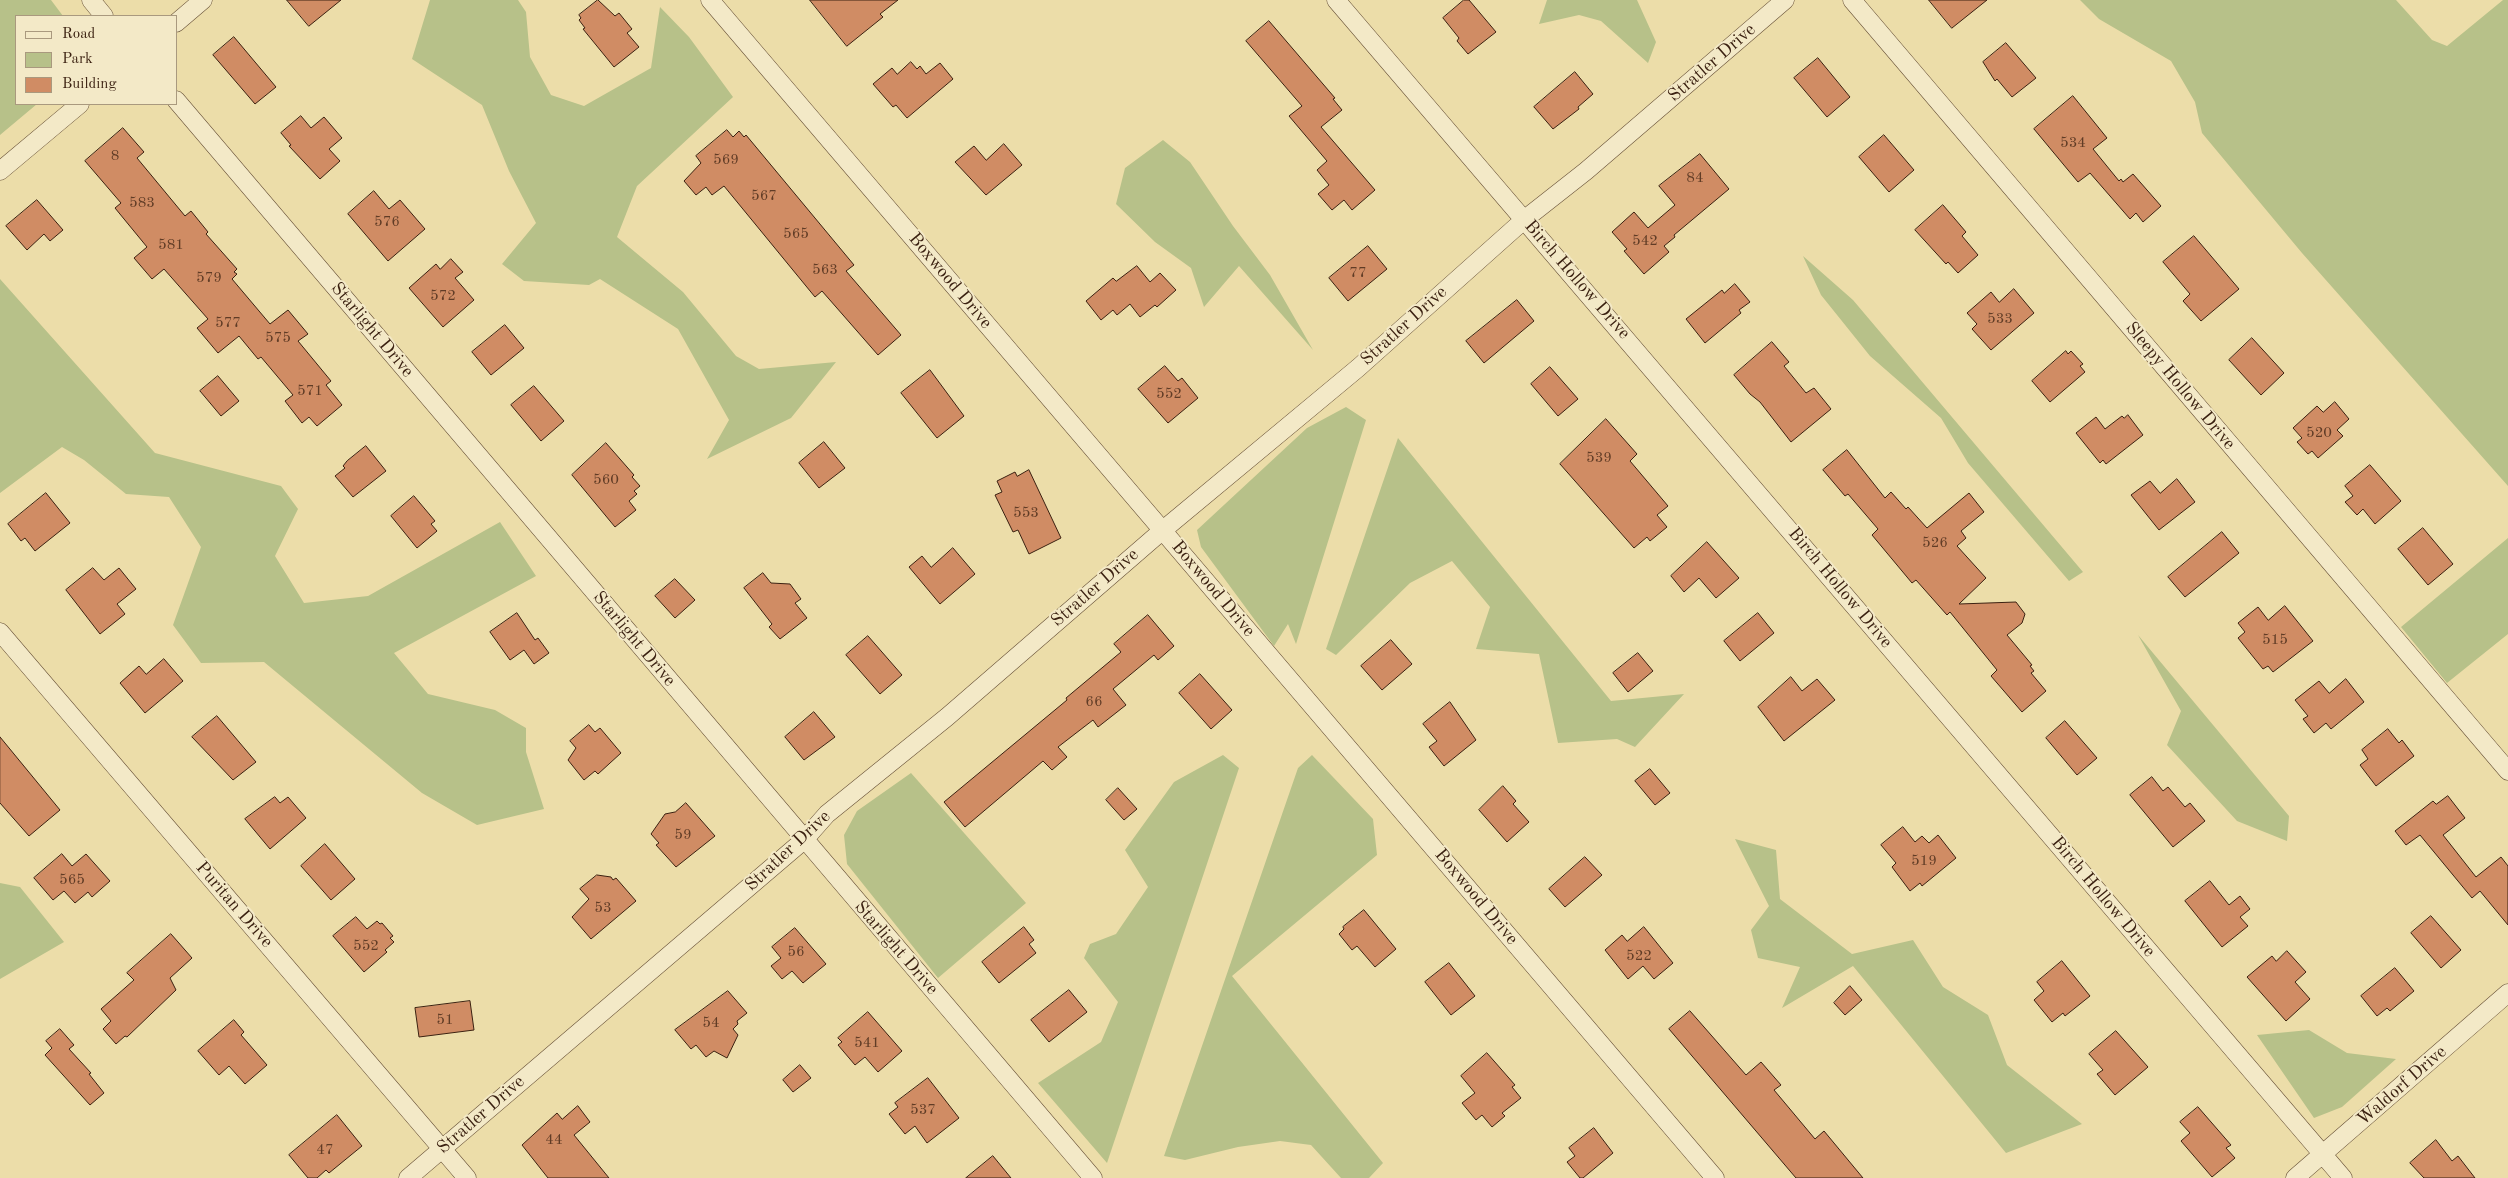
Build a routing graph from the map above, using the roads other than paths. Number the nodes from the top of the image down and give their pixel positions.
1 (91, 0) edge
2 (203, 0) edge
3 (710, 0) edge
4 (1336, 0) edge
5 (1785, 0) edge
6 (1852, 0) edge
7 (103, 15) edge
8 (178, 21) edge
9 (178, 102) edge
10 (79, 105) edge
11 (0, 171) edge
12 (1525, 219) junction
13 (1163, 530) junction
14 (0, 632) edge
15 (2508, 771) edge
16 (804, 840) junction
17 (2508, 993) edge
18 (442, 1149) junction
19 (2323, 1155) junction
20 (408, 1178) edge
21 (467, 1178) edge
22 (1093, 1178) edge
23 (1715, 1178) edge
24 (2295, 1178) edge
25 (2343, 1178) edge

1 - 7 street
2 - 8 street
3 - 13 street, Boxwood Drive
4 - 12 street, Birch Hollow Drive
5 - 12 street, Stratler Drive
6 - 15 street, Sleepy Hollow Drive
9 - 16 street, Starlight Drive
10 - 11 street
12 - 13 street, Stratler Drive
12 - 19 street, Birch Hollow Drive
13 - 16 street, Stratler Drive
13 - 23 street, Boxwood Drive
14 - 18 street, Puritan Drive
16 - 18 street, Stratler Drive
16 - 22 street, Starlight Drive
17 - 19 street, Waldorf Drive
18 - 20 street, Stratler Drive
18 - 21 street, Puritan Drive
19 - 24 street, Waldorf Drive
19 - 25 street, Birch Hollow Drive

